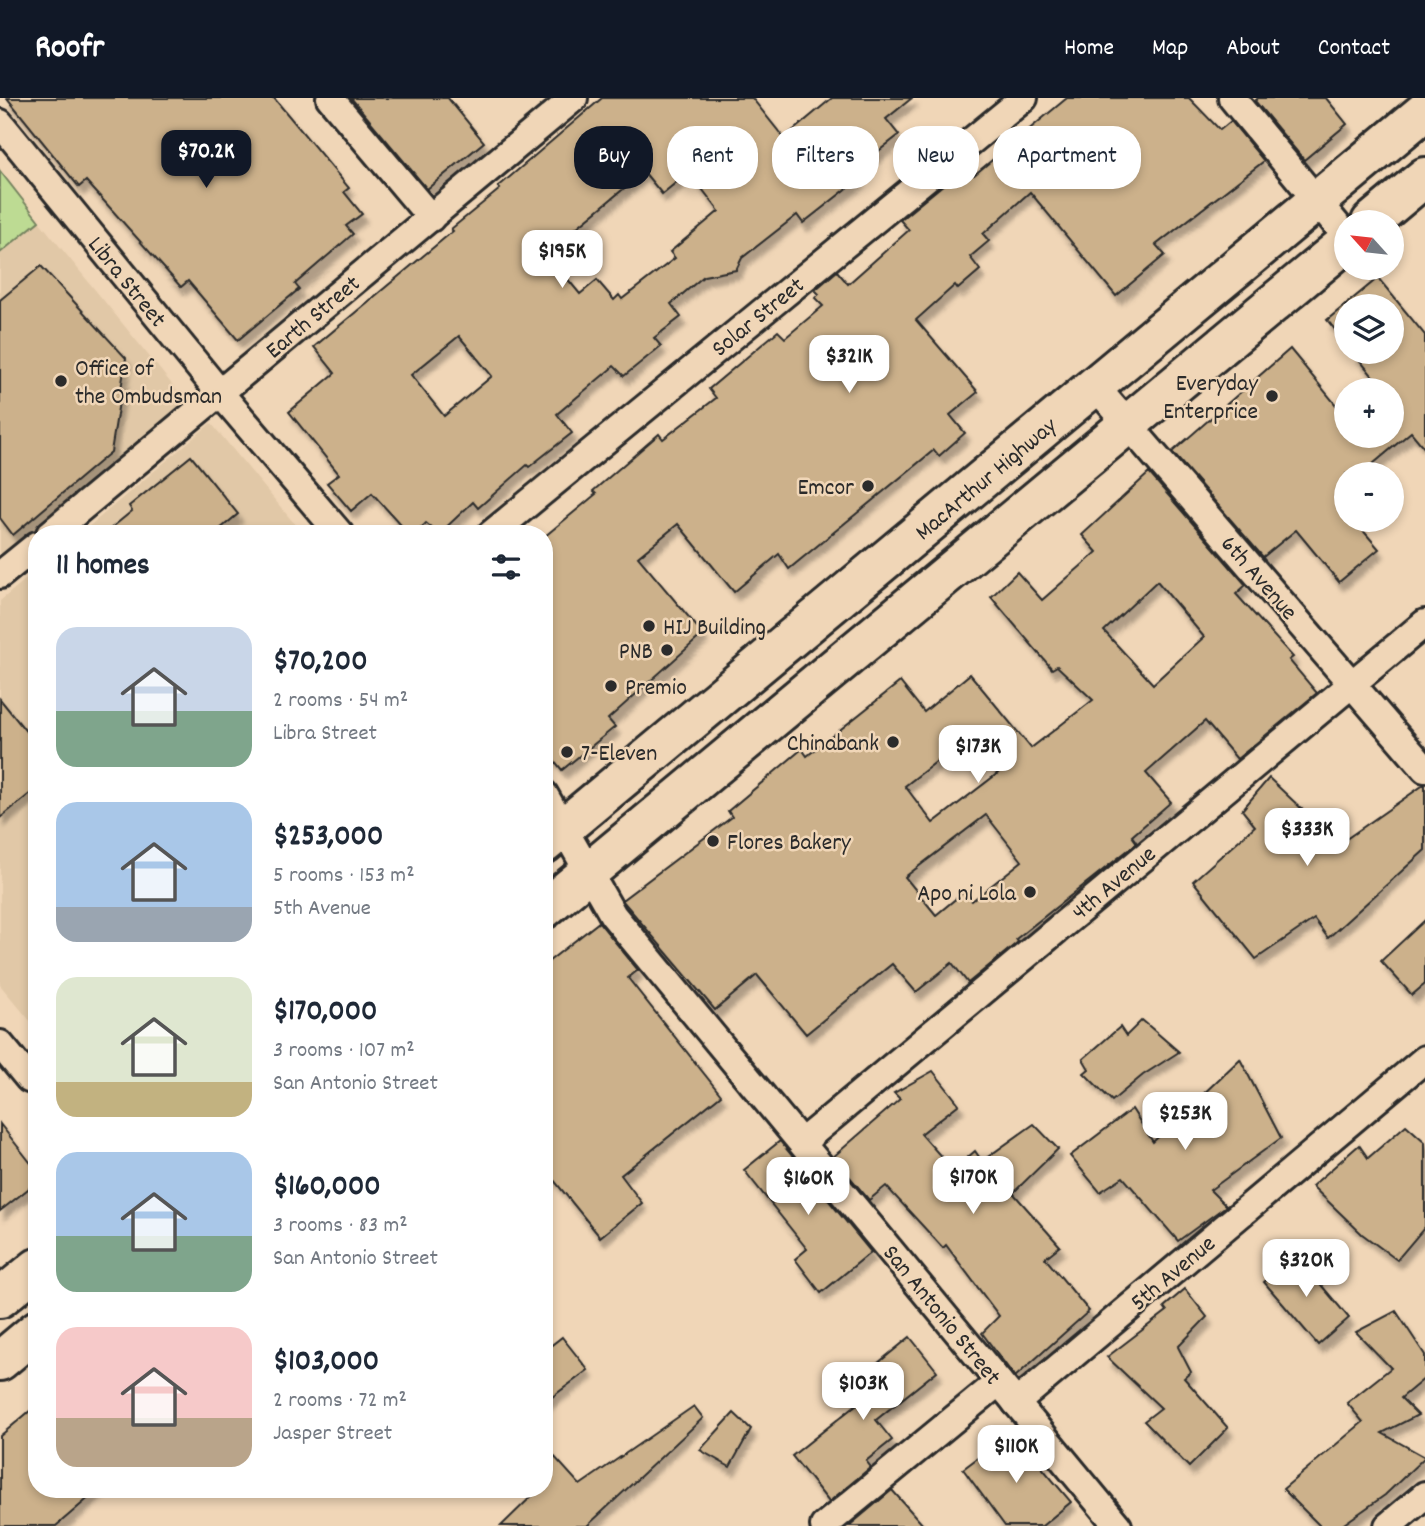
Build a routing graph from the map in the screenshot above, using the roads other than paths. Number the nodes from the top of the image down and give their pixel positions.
1 (330, 98) edge
2 (574, 98) edge
3 (1024, 98) edge
4 (1233, 98) edge
5 (1425, 111) edge
6 (0, 123) edge
7 (1425, 177) edge
8 (1317, 201) junction
9 (1385, 210) edge
10 (431, 218) junction
11 (1334, 222) edge
12 (1334, 253) edge
13 (1096, 386) junction
14 (219, 393) junction
15 (1127, 425) junction
16 (61, 525) edge
17 (332, 525) edge
18 (502, 525) edge
19 (28, 552) edge
20 (0, 575) edge
21 (1425, 623) edge
22 (1352, 682) junction
23 (1425, 769) edge
24 (554, 836) edge
25 (588, 872) junction
26 (553, 901) edge
27 (0, 1044) edge
28 (1425, 1059) edge
29 (28, 1080) edge
30 (802, 1142) junction
31 (28, 1275) edge
32 (0, 1298) edge
33 (28, 1338) edge
34 (0, 1361) edge
35 (999, 1382) junction
36 (1016, 1403) junction
37 (1425, 1495) edge
38 (824, 1526) edge
39 (1118, 1526) edge
40 (1388, 1526) edge

1 - 10 street
2 - 10 street, Earth Street
3 - 18 street, Solar Street
4 - 8 street
5 - 8 main road, MacArthur Highway
6 - 14 street, Libra Street
7 - 9 main road
8 - 11 street
8 - 13 main road, MacArthur Highway
10 - 14 street, Earth Street
12 - 15 main road, MacArthur Highway
13 - 15 street, 6th Avenue
13 - 24 main road, MacArthur Highway
14 - 16 street, Earth Street
14 - 17 street, Libra Street
15 - 22 street, 6th Avenue
15 - 25 main road, MacArthur Highway
19 - 20 street
21 - 22 street, 4th Avenue
22 - 23 street, 6th Avenue
22 - 30 street, 4th Avenue
24 - 25 street
25 - 26 main road, MacArthur Highway
25 - 30 street, San Antonio Street
27 - 29 street
28 - 36 street, 5th Avenue
30 - 35 street, San Antonio Street
31 - 32 main road
33 - 34 main road
35 - 36 street, San Antonio Street
35 - 38 street
36 - 39 street, San Antonio Street
37 - 40 street

